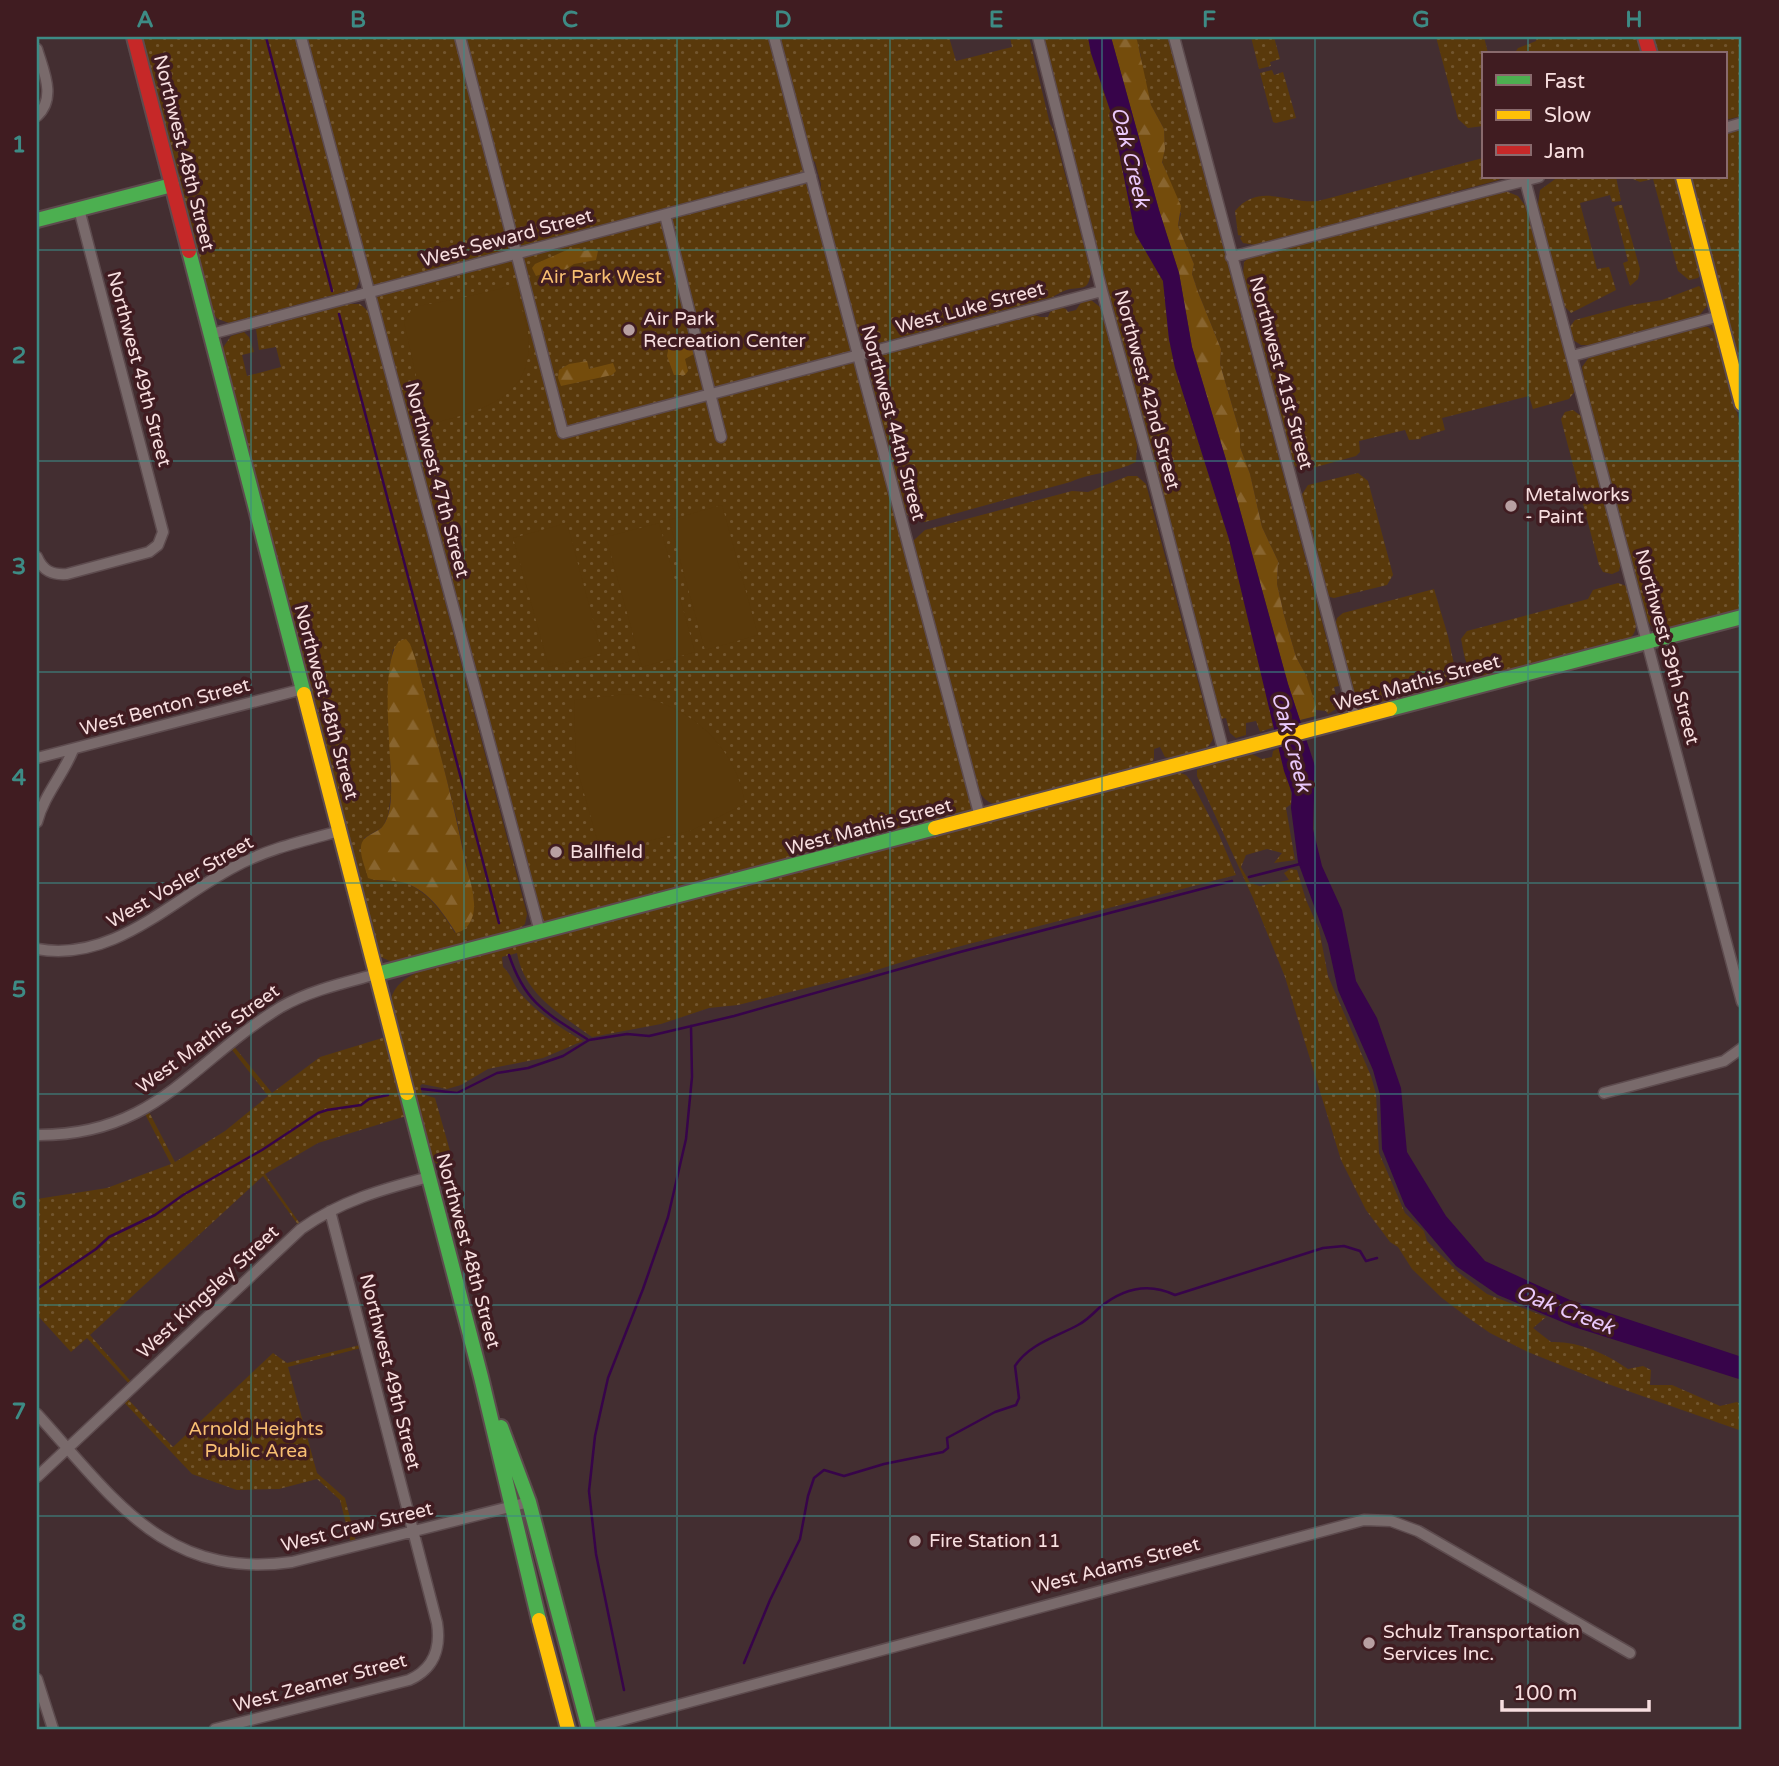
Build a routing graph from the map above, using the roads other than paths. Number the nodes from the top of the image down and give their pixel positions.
1 (134, 37) edge
2 (301, 37) edge
3 (460, 37) edge
4 (774, 37) edge
5 (1038, 37) edge
6 (1174, 37) edge
7 (37, 49) edge
8 (37, 116) edge
9 (811, 176) junction
10 (1534, 178) edge
11 (1683, 178) edge
12 (1525, 180) junction
13 (172, 185) junction
14 (79, 209) junction
15 (665, 215) junction
16 (37, 220) edge
17 (517, 253) junction
18 (1231, 257) junction
19 (1102, 291) junction
20 (369, 293) junction
21 (1720, 316) junction
22 (211, 334) junction
23 (858, 355) junction
24 (1572, 356) junction
25 (710, 394) junction
26 (1742, 404) edge
27 (721, 437) dead end
28 (37, 557) edge
29 (1742, 617) edge
30 (1648, 642) junction
31 (303, 689) junction
32 (1355, 719) junction
33 (73, 750) junction
34 (1224, 753) junction
35 (37, 758) edge
36 (980, 817) junction
37 (37, 822) edge
38 (340, 831) junction
39 (540, 932) junction
40 (37, 949) edge
41 (377, 974) junction
42 (1742, 1002) edge
43 (1742, 1048) edge
44 (1604, 1093) dead end
45 (37, 1135) edge
46 (429, 1177) junction
47 (330, 1211) junction
48 (481, 1377) junction
49 (37, 1414) edge
50 (67, 1448) junction
51 (37, 1477) edge
52 (529, 1502) junction
53 (511, 1506) junction
54 (413, 1531) junction
55 (437, 1623) joint
56 (1630, 1653) dead end
57 (37, 1679) edge
58 (53, 1729) edge
59 (215, 1729) edge
60 (568, 1729) edge
61 (589, 1729) edge

1 - 13 main road, Northwest 48th Street
2 - 20 street, Northwest 47th Street
3 - 17 street
4 - 9 street, Northwest 44th Street
5 - 19 street, Northwest 42nd Street
6 - 18 street, Northwest 41st Street
7 - 8 street
9 - 15 street, West Seward Street
9 - 23 street, Northwest 44th Street
10 - 12 street
11 - 21 main road
12 - 18 street
12 - 24 street, Northwest 39th Street
13 - 14 main road
13 - 22 main road, Northwest 48th Street
14 - 16 main road
14 - 28 street, Northwest 49th Street
15 - 17 street, West Seward Street
15 - 25 street
17 - 20 street, West Seward Street
17 - 25 street, West Luke Street
18 - 32 street, Northwest 41st Street
19 - 23 street, West Luke Street
19 - 34 street, Northwest 42nd Street
20 - 22 street, West Seward Street
20 - 39 street, Northwest 47th Street
21 - 24 street
21 - 26 main road
22 - 31 main road, Northwest 48th Street
23 - 25 street, West Luke Street
23 - 36 street, Northwest 44th Street
24 - 30 street, Northwest 39th Street
25 - 27 street
29 - 30 main road, West Mathis Street
30 - 32 main road, West Mathis Street
30 - 42 street, Northwest 39th Street
31 - 33 street, West Benton Street
31 - 38 main road, Northwest 48th Street
32 - 34 main road, West Mathis Street
33 - 35 street, West Benton Street
33 - 37 street
34 - 36 main road, West Mathis Street
36 - 39 main road, West Mathis Street
38 - 40 street, West Vosler Street
38 - 41 main road, Northwest 48th Street
39 - 41 main road, West Mathis Street
41 - 45 street, West Mathis Street
41 - 46 main road, Northwest 48th Street
43 - 44 street
46 - 47 street, West Kingsley Street
46 - 48 main road, Northwest 48th Street
47 - 50 street, West Kingsley Street
47 - 54 street, Northwest 49th Street
48 - 52 main road, Northwest 48th Street
48 - 53 main road, Northwest 48th Street
49 - 50 street, West Craw Street
50 - 51 street, West Kingsley Street
50 - 54 street, West Craw Street
52 - 53 street, West Craw Street
52 - 61 main road, Northwest 48th Street
53 - 54 street, West Craw Street
53 - 60 main road, Northwest 48th Street
54 - 55 street, Northwest 49th Street
55 - 59 street, West Zeamer Street
56 - 61 street, West Adams Street
57 - 58 street

